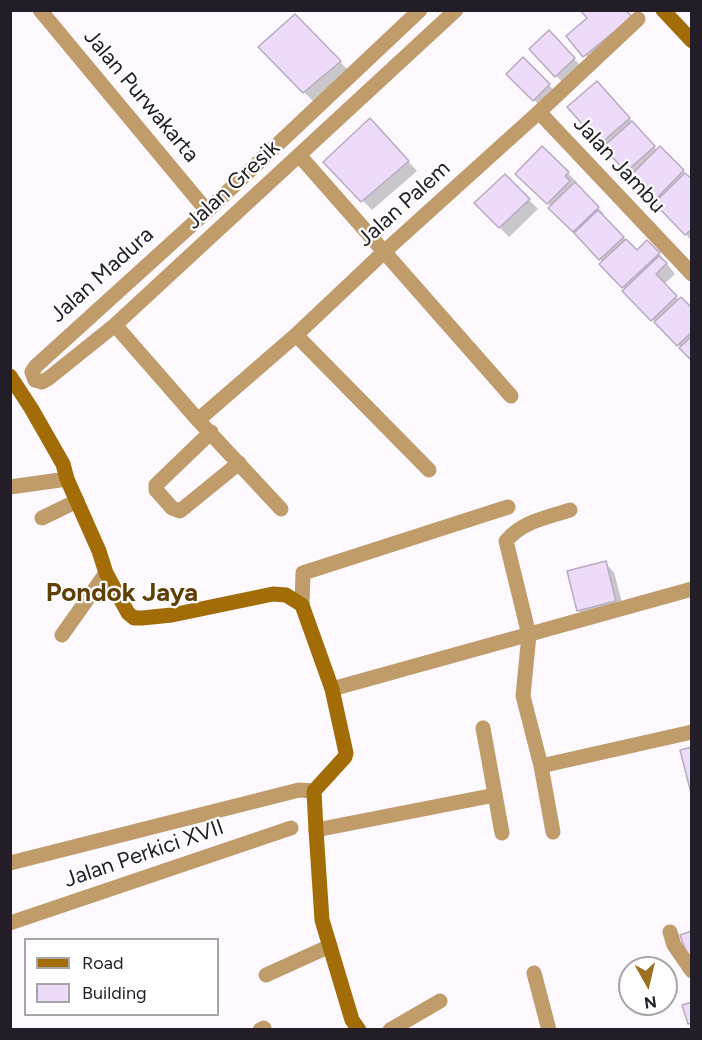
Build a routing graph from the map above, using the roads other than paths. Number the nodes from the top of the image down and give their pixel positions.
1 (40, 10) edge
2 (456, 10) edge
3 (663, 10) edge
4 (414, 12) edge
5 (638, 20) dead end
6 (431, 33) junction
7 (692, 41) edge
8 (539, 112) junction
9 (299, 155) junction
10 (207, 211) junction
11 (385, 251) junction
12 (692, 274) edge
13 (115, 325) junction
14 (296, 335) junction
15 (10, 376) edge
16 (35, 380) joint
17 (511, 396) dead end
18 (198, 420) junction
19 (211, 432) junction
20 (239, 463) junction
21 (429, 470) dead end
22 (67, 479) junction
23 (10, 487) edge
24 (77, 501) junction
25 (507, 507) dead end
26 (281, 509) dead end
27 (570, 510) dead end
28 (42, 518) dead end
29 (106, 573) junction
30 (692, 589) edge
31 (302, 604) junction
32 (62, 635) dead end
33 (529, 635) junction
34 (332, 689) junction
35 (483, 728) dead end
36 (692, 732) edge
37 (541, 766) junction
38 (314, 791) junction
39 (495, 795) junction
40 (291, 828) dead end
41 (316, 830) junction
42 (553, 831) dead end
43 (502, 833) dead end
44 (10, 863) edge
45 (10, 923) edge
46 (670, 933) dead end
47 (330, 946) junction
48 (692, 971) edge
49 (534, 973) dead end
50 (266, 975) dead end
51 (440, 1001) dead end
52 (359, 1029) edge
53 (390, 1029) edge
54 (549, 1029) edge

1 - 10 street, Jalan Purwakarta
2 - 6 street, Jalan Gresik
3 - 7 street
4 - 6 street
4 - 10 street, Jalan Madura
5 - 8 street, Jalan Palem
6 - 9 street, Jalan Gresik
8 - 11 street, Jalan Palem
8 - 12 street, Jalan Jambu
9 - 11 street
9 - 13 street, Jalan Gresik
10 - 16 street, Jalan Madura
11 - 14 street, Jalan Palem
11 - 17 street
13 - 16 street, Jalan Gresik
13 - 18 street
14 - 18 street, Jalan Palem
14 - 21 street
15 - 22 street
18 - 19 street
19 - 20 street
19 - 20 street
20 - 26 street
22 - 23 street
22 - 24 street
24 - 28 street
24 - 29 street
25 - 31 street
27 - 33 street
29 - 31 street
29 - 32 street
30 - 33 street
31 - 34 street
33 - 34 street
33 - 37 street
34 - 38 street
35 - 39 street
36 - 37 street
37 - 42 street
38 - 41 street
38 - 44 street
39 - 41 street
39 - 43 street
40 - 45 street, Jalan Perkici XVII
41 - 47 street
46 - 48 street
47 - 50 street
47 - 52 street
49 - 54 street
51 - 53 street

